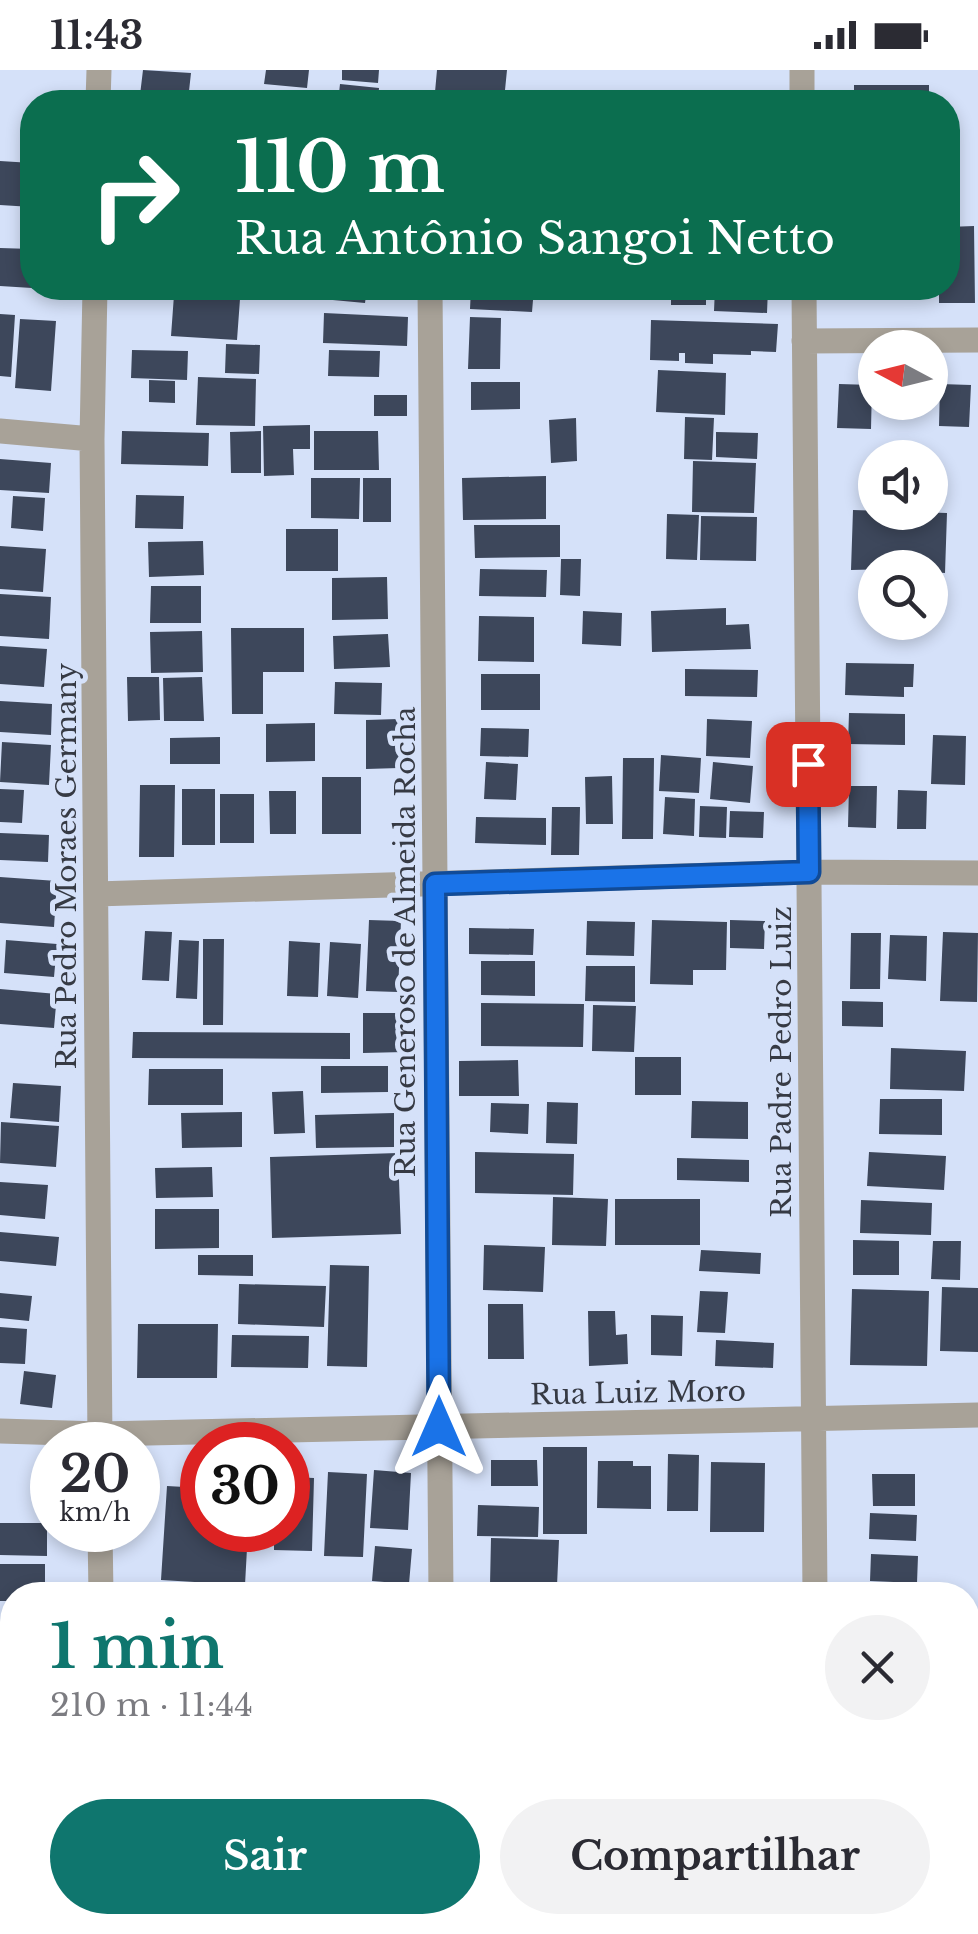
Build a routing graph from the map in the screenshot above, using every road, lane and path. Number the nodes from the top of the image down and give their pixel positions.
1 (95, 300) edge
2 (430, 300) edge
3 (804, 300) edge
4 (804, 340) junction
5 (978, 340) edge
6 (0, 432) edge
7 (92, 439) junction
8 (809, 872) junction
9 (978, 873) edge
10 (435, 884) junction
11 (96, 894) junction
12 (978, 1416) edge
13 (814, 1419) junction
14 (100, 1422) edge
15 (439, 1427) junction
16 (0, 1431) edge
17 (30, 1434) edge
18 (160, 1438) edge
19 (100, 1552) edge
20 (101, 1582) edge
21 (441, 1582) edge
22 (816, 1582) edge

1 - 7 street, Rua Pedro Moraes Germany
2 - 10 street, Rua Generoso de Almeida Rocha
3 - 4 street, Rua Padre Pedro Luiz
4 - 5 street
4 - 8 street, Rua Padre Pedro Luiz
6 - 7 street
7 - 11 street, Rua Pedro Moraes Germany
8 - 9 street
8 - 10 street
8 - 13 street, Rua Padre Pedro Luiz
10 - 11 street
10 - 15 street, Rua Generoso de Almeida Rocha
11 - 14 street, Rua Pedro Moraes Germany
12 - 13 street, Rua Luiz Moro
13 - 15 street, Rua Luiz Moro
13 - 22 street, Rua Padre Pedro Luiz
15 - 18 street, Rua Luiz Moro
15 - 21 street, Rua Generoso de Almeida Rocha
16 - 17 street, Rua Luiz Moro
19 - 20 street

